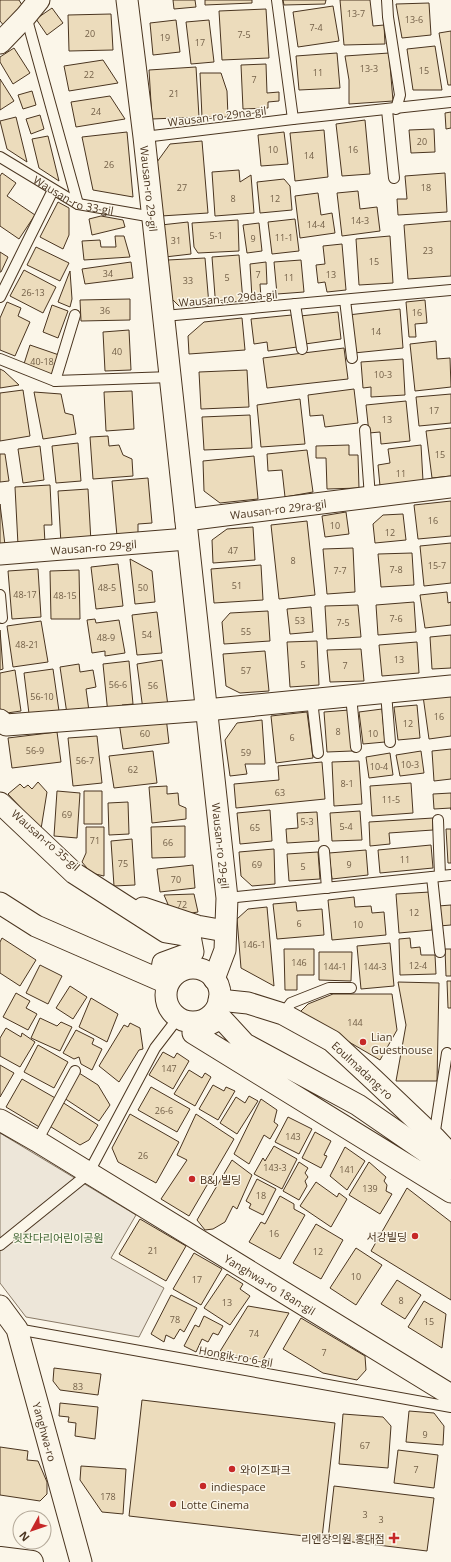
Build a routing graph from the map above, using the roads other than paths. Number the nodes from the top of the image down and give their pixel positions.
1 (127, 0) edge
2 (277, 0) edge
3 (387, 0) edge
4 (32, 6) edge
5 (0, 42) edge
6 (451, 102) edge
7 (391, 109) junction
8 (293, 119) junction
9 (144, 137) junction
10 (0, 157) edge
11 (394, 178) dead end
12 (54, 190) junction
13 (78, 204) junction
14 (153, 217) junction
15 (451, 290) edge
16 (0, 297) edge
17 (345, 300) junction
18 (295, 304) junction
19 (75, 316) dead end
20 (164, 316) junction
21 (302, 349) dead end
22 (352, 358) dead end
23 (0, 359) edge
24 (171, 377) junction
25 (55, 381) junction
26 (365, 430) dead end
27 (451, 487) edge
28 (370, 497) junction
29 (186, 529) junction
30 (0, 554) edge
31 (0, 595) edge
32 (2, 618) dead end
33 (451, 686) edge
34 (386, 693) junction
35 (351, 696) junction
36 (312, 700) junction
37 (206, 710) junction
38 (0, 720) edge
39 (390, 742) dead end
40 (356, 746) dead end
41 (318, 753) dead end
42 (0, 800) edge
43 (0, 803) edge
44 (438, 820) dead end
45 (324, 850) dead end
46 (451, 875) edge
47 (436, 877) junction
48 (327, 888) junction
49 (227, 898) junction
50 (0, 903) edge
51 (0, 914) edge
52 (225, 931) junction
53 (440, 952) dead end
54 (214, 980) junction
55 (351, 988) dead end
56 (166, 992) junction
57 (219, 1000) junction
58 (283, 1014) junction
59 (178, 1018) junction
60 (447, 1053) dead end
61 (75, 1071) dead end
62 (0, 1120) edge
63 (434, 1138) junction
64 (37, 1141) junction
65 (451, 1155) edge
66 (451, 1170) edge
67 (88, 1174) junction
68 (451, 1192) edge
69 (0, 1245) edge
70 (0, 1306) edge
71 (17, 1329) junction
72 (451, 1396) edge
73 (451, 1407) edge
74 (0, 1558) edge
75 (32, 1562) edge
76 (81, 1562) edge

1 - 9 street, Wausan-ro 29-gil
2 - 8 lane
3 - 7 lane
4 - 5 street
4 - 13 lane
6 - 7 lane, Wausan-ro 29na-gil
7 - 8 lane, Wausan-ro 29na-gil
7 - 11 lane
8 - 9 lane, Wausan-ro 29na-gil
9 - 14 street, Wausan-ro 29-gil
10 - 12 lane, Wausan-ro 33-gil
12 - 13 lane, Wausan-ro 33-gil
12 - 16 lane
13 - 14 lane, Wausan-ro 33-gil
14 - 20 street, Wausan-ro 29-gil
15 - 17 lane, Wausan-ro 29da-gil
17 - 18 lane, Wausan-ro 29da-gil
17 - 22 lane
18 - 20 lane, Wausan-ro 29da-gil
18 - 21 lane
19 - 25 lane
20 - 24 street, Wausan-ro 29-gil
23 - 25 lane
24 - 25 lane
24 - 29 street, Wausan-ro 29-gil
26 - 28 lane
27 - 28 street, Wausan-ro 29ra-gil
28 - 29 street, Wausan-ro 29ra-gil
29 - 30 street, Wausan-ro 29-gil
29 - 37 street, Wausan-ro 29-gil
31 - 32 lane
33 - 34 street
34 - 35 street
34 - 39 lane
35 - 36 street
35 - 40 lane
36 - 37 street
36 - 41 lane
37 - 38 street
37 - 49 street, Wausan-ro 29-gil
42 - 52 street, Wausan-ro 35-gil
43 - 50 street
44 - 47 lane
45 - 48 lane
46 - 47 lane
47 - 48 lane
47 - 53 lane
48 - 49 lane
49 - 52 street, Wausan-ro 29-gil
51 - 56 street
52 - 54 street, Wausan-ro 29-gil
54 - 56 street
54 - 57 street
55 - 58 lane
56 - 59 street
57 - 58 street, Eoulmadang-ro
57 - 59 street
58 - 63 street, Eoulmadang-ro
59 - 67 lane
60 - 63 lane
61 - 64 lane
62 - 64 street, Yanghwa-ro 18an-gil
63 - 65 street, Eoulmadang-ro
64 - 67 street, Yanghwa-ro 18an-gil
66 - 68 street
67 - 69 lane
67 - 72 street, Yanghwa-ro 18an-gil
70 - 71 street, Yanghwa-ro
71 - 73 lane, Hongik-ro 6-gil
71 - 76 street, Yanghwa-ro
74 - 75 main road

